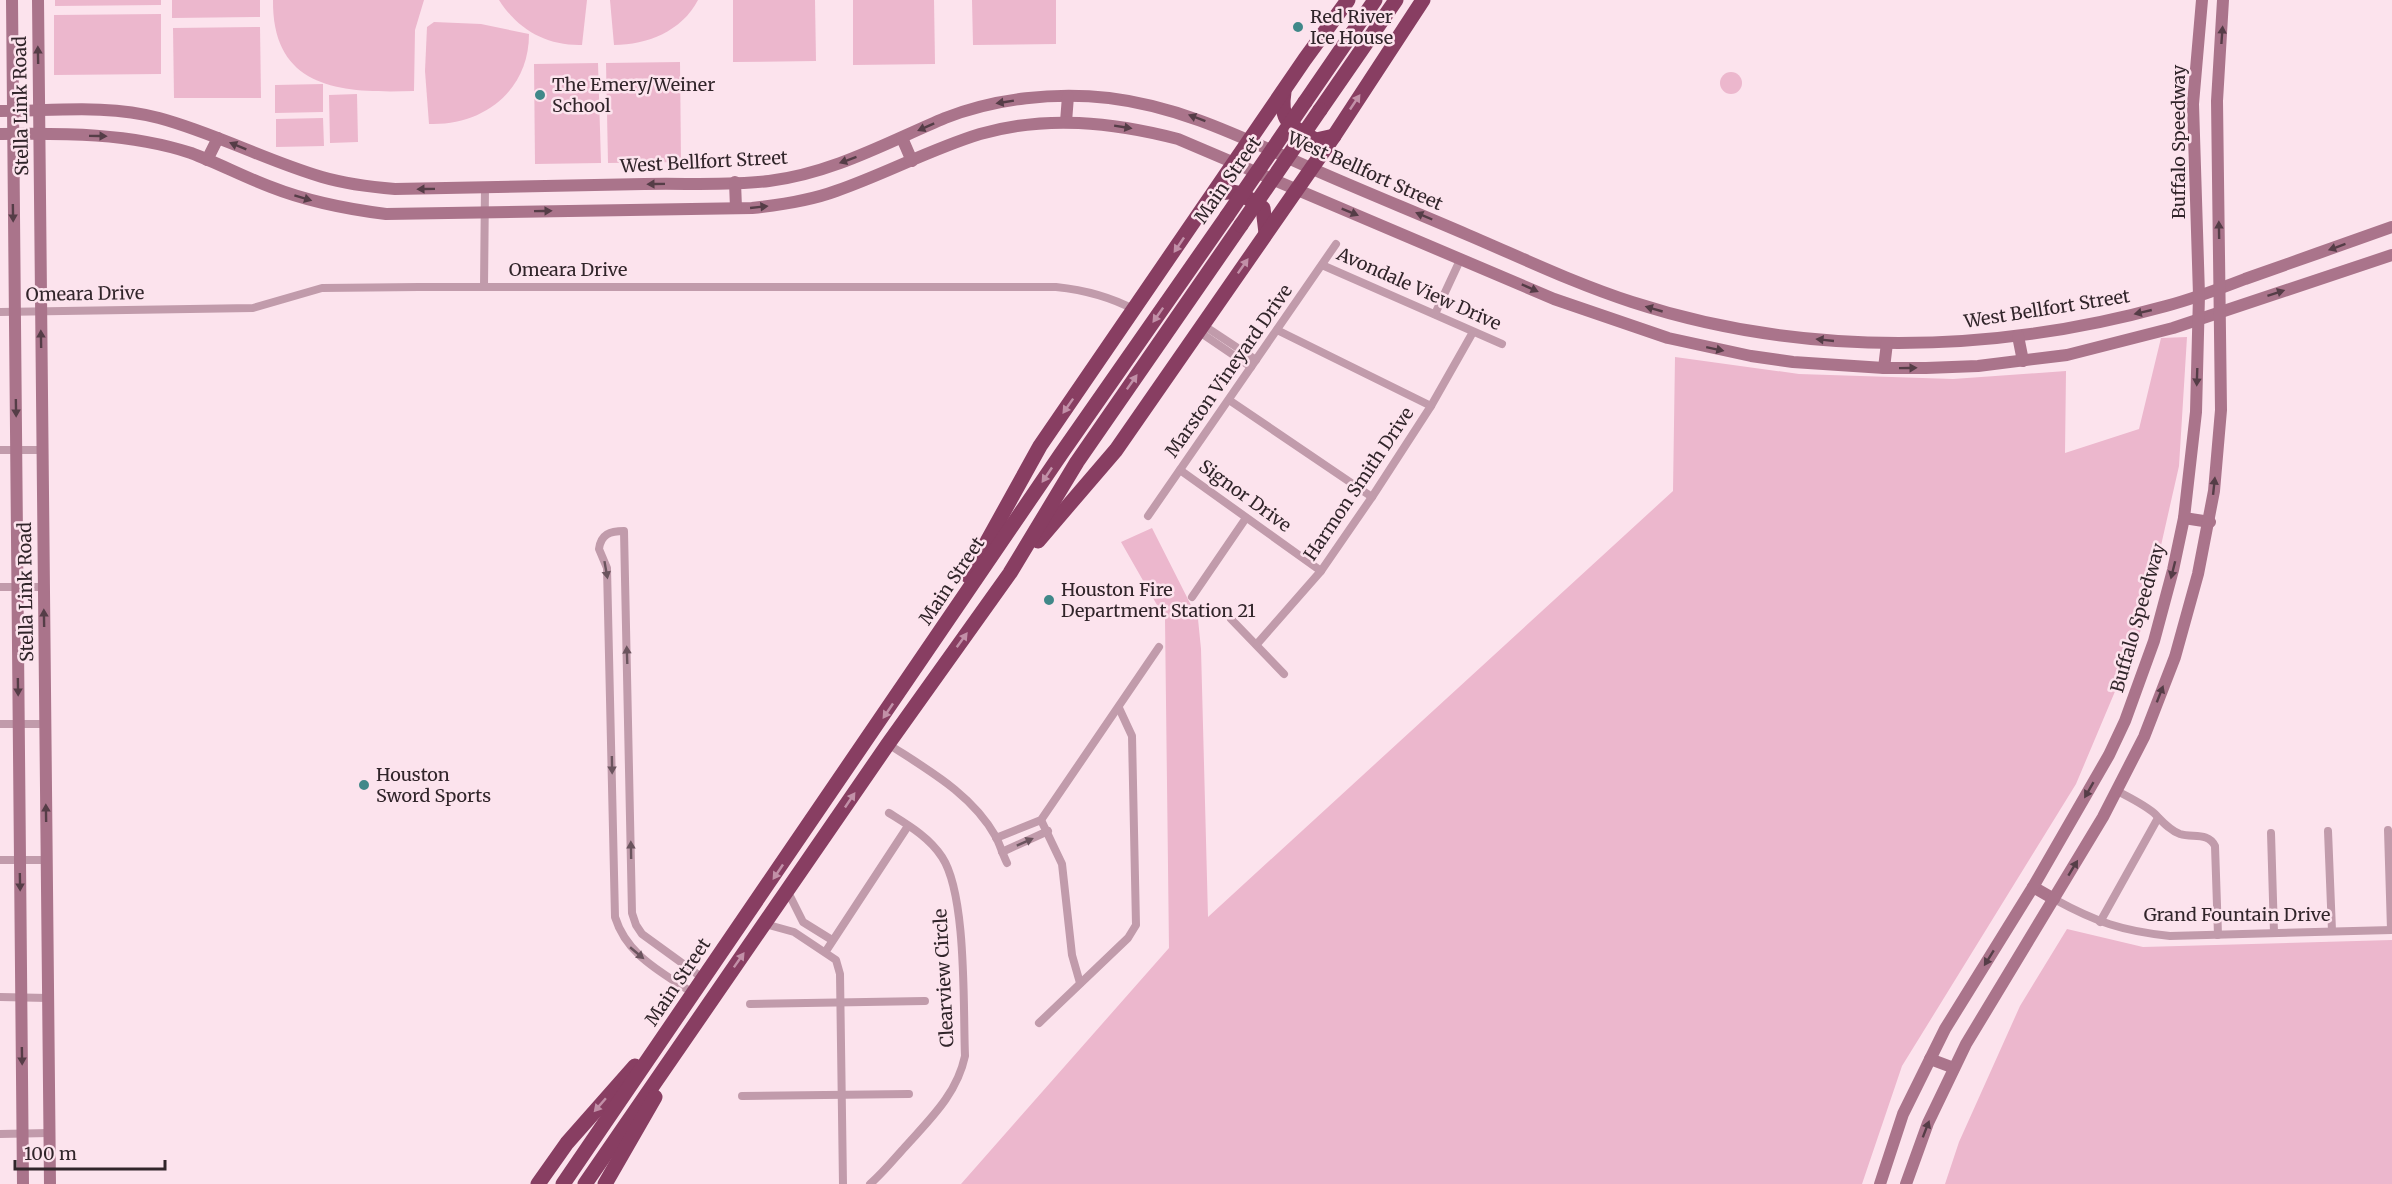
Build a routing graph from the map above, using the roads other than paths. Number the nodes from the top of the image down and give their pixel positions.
1 (12, 0) edge
2 (38, 0) edge
3 (1348, 0) edge
4 (1375, 0) edge
5 (1396, 0) edge
6 (1423, 0) edge
7 (2202, 0) edge
8 (2224, 0) edge
9 (1285, 89) junction
10 (1068, 96) junction
11 (39, 110) junction
12 (6, 111) edge
13 (1066, 122) junction
14 (6, 134) edge
15 (39, 134) junction
16 (1334, 136) junction
17 (218, 138) junction
18 (902, 138) junction
19 (1251, 140) junction
20 (207, 160) junction
21 (912, 161) junction
22 (1236, 162) junction
23 (1311, 168) junction
24 (735, 182) junction
25 (485, 188) junction
26 (1296, 190) junction
27 (1214, 194) junction
28 (736, 208) junction
29 (484, 212) junction
30 (2392, 227) edge
31 (1266, 233) junction
32 (1472, 237) junction
33 (1336, 244) dead end
34 (2392, 255) edge
35 (1461, 258) junction
36 (1322, 265) junction
37 (484, 287) junction
38 (2220, 288) junction
39 (2199, 295) junction
40 (1632, 302) junction
41 (1135, 310) junction
42 (41, 311) junction
43 (2221, 311) junction
44 (0, 312) edge
45 (15, 312) junction
46 (1434, 314) junction
47 (2199, 318) junction
48 (1623, 324) junction
49 (1200, 328) junction
50 (1277, 330) junction
51 (1473, 332) junction
52 (2018, 336) junction
53 (1502, 344) dead end
54 (1887, 344) junction
55 (2023, 361) junction
56 (1254, 364) junction
57 (1884, 368) junction
58 (1229, 400) junction
59 (1431, 406) junction
60 (0, 450) edge
61 (16, 450) junction
62 (42, 450) junction
63 (1180, 470) junction
64 (1372, 497) junction
65 (1148, 516) dead end
66 (1246, 518) junction
67 (2184, 518) junction
68 (2210, 522) junction
69 (1321, 570) junction
70 (1010, 573) junction
71 (0, 587) edge
72 (17, 587) junction
73 (44, 587) junction
74 (608, 592) junction
75 (625, 592) junction
76 (1191, 597) dead end
77 (1231, 619) dead end
78 (1257, 644) junction
79 (1159, 647) dead end
80 (921, 662) junction
81 (1284, 674) dead end
82 (1119, 708) junction
83 (0, 724) edge
84 (18, 724) junction
85 (45, 724) junction
86 (612, 729) junction
87 (629, 729) junction
88 (888, 744) junction
89 (2109, 755) junction
90 (2130, 765) junction
91 (2117, 791) junction
92 (889, 813) dead end
93 (2158, 818) junction
94 (1041, 820) junction
95 (908, 826) junction
96 (2388, 830) dead end
97 (1048, 831) junction
98 (2328, 831) dead end
99 (2271, 833) dead end
100 (996, 838) junction
101 (1002, 852) junction
102 (0, 860) edge
103 (20, 860) junction
104 (46, 860) junction
105 (1007, 863) dead end
106 (614, 885) junction
107 (632, 885) junction
108 (2033, 887) junction
109 (788, 892) junction
110 (2054, 899) junction
111 (2100, 922) junction
112 (765, 924) junction
113 (810, 926) junction
114 (2391, 930) edge
115 (2332, 932) junction
116 (2274, 933) junction
117 (2218, 935) junction
118 (804, 938) junction
119 (832, 940) junction
120 (826, 951) junction
121 (704, 979) junction
122 (1080, 983) junction
123 (694, 994) junction
124 (0, 997) edge
125 (21, 997) junction
126 (48, 998) junction
127 (925, 1001) dead end
128 (840, 1003) junction
129 (750, 1004) dead end
130 (705, 1008) junction
131 (680, 1014) junction
132 (1039, 1023) dead end
133 (1930, 1059) junction
134 (1954, 1068) junction
135 (909, 1094) dead end
136 (842, 1095) junction
137 (742, 1096) dead end
138 (49, 1133) junction
139 (0, 1134) edge
140 (22, 1134) junction
141 (23, 1184) edge
142 (50, 1184) edge
143 (538, 1184) edge
144 (563, 1184) edge
145 (585, 1184) edge
146 (605, 1184) edge
147 (843, 1184) edge
148 (870, 1184) edge
149 (1880, 1184) edge
150 (1906, 1184) edge

1 - 12 main road, Stella Link Road
11 -> 2 main road, Stella Link Road
3 - 9 highway
4 -> 80 highway, Main Street, bridge
70 -> 5 highway, Main Street, bridge
16 -> 6 highway
7 - 39 main road, Buffalo Speedway
38 -> 8 main road
9 - 16 highway
9 - 19 highway
10 - 13 main road
10 -> 18 main road, West Bellfort Street
19 -> 10 main road, West Bellfort Street
11 - 12 main road, West Bellfort Street
11 - 15 main road, Stella Link Road
11 - 17 main road, West Bellfort Street
12 - 14 main road, Stella Link Road
13 - 21 main road
13 -> 22 main road
14 - 15 main road
14 -> 45 main road, Stella Link Road
15 -> 20 main road
15 - 42 main road, Stella Link Road
16 - 23 highway
17 - 20 main road
25 -> 17 main road, West Bellfort Street
18 - 21 main road
18 -> 24 main road, West Bellfort Street
19 - 22 highway
19 - 23 main road, West Bellfort Street
20 -> 29 main road
28 -> 21 main road
22 - 26 main road
22 - 27 highway
23 - 26 highway
32 -> 23 main road, West Bellfort Street
24 -> 25 main road, West Bellfort Street
24 - 28 main road
25 - 29 street
26 - 31 highway
26 -> 35 main road
27 - 31 highway
27 -> 41 highway
29 -> 28 main road
29 - 37 street
30 -> 38 main road, West Bellfort Street
49 -> 31 highway
32 - 35 main road
32 - 40 main road, West Bellfort Street
33 - 36 street, Marston Vineyard Drive
43 -> 34 main road
35 - 46 street
35 -> 48 main road
36 - 46 street, Avondale View Drive
36 - 50 street, Marston Vineyard Drive
37 - 41 street, Omeara Drive
37 - 42 street, Omeara Drive
38 - 39 main road, West Bellfort Street
38 - 43 main road
39 - 47 main road, Buffalo Speedway
39 -> 52 main road, West Bellfort Street
40 - 48 main road
54 -> 40 main road, West Bellfort Street
41 -> 80 highway
42 - 45 street, Omeara Drive
62 -> 42 main road, Stella Link Road
43 - 47 main road
68 -> 43 main road
44 - 45 street, Omeara Drive
45 -> 61 main road, Stella Link Road
46 - 51 street, Avondale View Drive
47 - 55 main road
47 -> 67 main road, Buffalo Speedway
48 -> 57 main road
49 - 56 street
49 - 70 highway
50 - 56 street, Marston Vineyard Drive
50 - 59 street
51 - 53 street, Avondale View Drive
51 - 59 street, Harmon Smith Drive
52 - 54 main road, West Bellfort Street
52 - 55 main road
54 - 57 main road
57 -> 55 main road
56 - 58 street, Marston Vineyard Drive
58 - 63 street, Marston Vineyard Drive
58 - 64 street
59 - 64 street, Harmon Smith Drive
60 - 61 street
61 - 62 street
61 - 72 main road, Stella Link Road
62 - 73 main road, Stella Link Road
63 - 65 street, Marston Vineyard Drive
63 - 66 street, Signor Drive
64 - 69 street, Harmon Smith Drive
66 - 69 street, Signor Drive
66 - 76 street
67 - 68 main road
67 -> 89 main road, Buffalo Speedway
90 -> 68 main road
69 - 78 street, Harmon Smith Drive
88 -> 70 highway, Main Street
71 - 72 street
72 - 73 street
72 -> 84 main road, Stella Link Road
85 -> 73 main road, Stella Link Road
74 - 75 street
75 -> 74 street
74 - 86 street
87 -> 75 street
77 - 78 street
78 - 81 street
79 - 82 street
80 -> 121 highway, Main Street
82 - 94 street
82 - 122 street
83 - 84 street
84 - 85 street
84 - 103 main road, Stella Link Road
104 -> 85 main road, Stella Link Road
86 - 87 street
86 -> 106 street
107 -> 87 street
88 - 100 street
109 -> 88 highway, Main Street
89 - 90 main road
89 -> 108 main road, Buffalo Speedway
90 - 91 main road
91 - 93 street
110 -> 91 main road
92 - 95 street, Clearview Circle
93 - 111 street
93 - 117 street
94 - 97 street
94 - 100 street
95 - 119 street
95 - 148 street, Clearview Circle
96 - 114 street
101 -> 97 street
97 - 122 street
98 - 115 street
99 - 116 street
100 - 101 street
101 - 105 street
102 - 103 street
103 - 104 street
103 -> 125 main road, Stella Link Road
104 - 126 main road, Stella Link Road
106 - 107 street
106 -> 123 street
107 - 121 street
108 - 110 main road
108 -> 133 main road, Buffalo Speedway
109 - 112 highway, Main Street
109 - 113 street
110 - 111 street, Grand Fountain Drive
110 - 134 main road
111 - 117 street, Grand Fountain Drive
112 - 118 street
130 -> 112 highway, Main Street
113 - 118 street
113 - 119 street
114 - 115 street, Grand Fountain Drive
115 - 116 street, Grand Fountain Drive
116 - 117 street, Grand Fountain Drive
118 - 120 street
119 - 120 street
120 - 128 street
121 - 123 highway, Main Street
122 - 132 street
123 - 131 highway, Main Street
124 - 125 street
125 - 126 street
125 -> 140 main road, Stella Link Road
126 - 138 main road, Stella Link Road
127 - 128 street, Clearview Circle
128 - 129 street, Clearview Circle
128 - 136 street
130 - 145 highway, Main Street
130 - 146 highway
131 -> 143 highway
131 - 144 highway, Main Street
133 - 134 main road
133 - 149 main road, Buffalo Speedway
150 -> 134 main road
135 - 136 street
136 - 137 street
136 - 147 street
138 - 140 street
138 - 142 main road, Stella Link Road
139 - 140 street
140 - 141 main road, Stella Link Road

